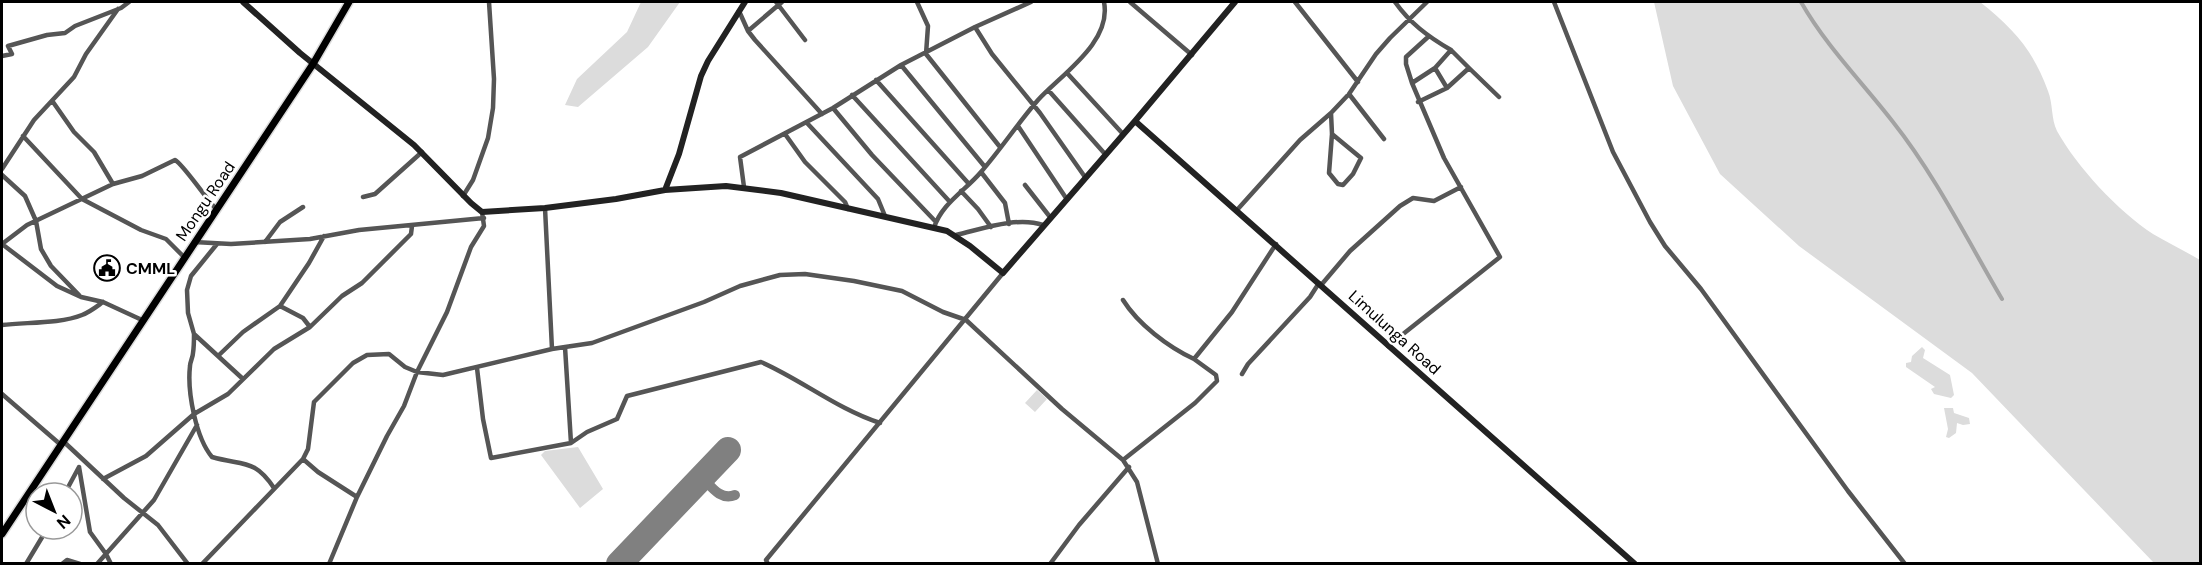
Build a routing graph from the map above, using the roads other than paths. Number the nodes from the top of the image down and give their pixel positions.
1 (115, 2) edge
2 (129, 2) edge
3 (243, 2) edge
4 (349, 2) edge
5 (489, 2) edge
6 (745, 2) edge
7 (779, 2) edge
8 (917, 2) edge
9 (1031, 2) edge
10 (1104, 2) edge
11 (1130, 2) edge
12 (1235, 2) edge
13 (1296, 2) edge
14 (1395, 2) edge
15 (1427, 2) edge
16 (1554, 2) edge
17 (119, 9) junction
18 (739, 11) junction
19 (1407, 20) junction
20 (975, 27) junction
21 (748, 31) junction
22 (1428, 37) junction
23 (805, 40) dead end
24 (1451, 50) junction
25 (926, 54) junction
26 (1191, 55) junction
27 (2, 56) edge
28 (313, 64) junction
29 (901, 65) junction
30 (1435, 68) junction
31 (1469, 68) junction
32 (1067, 73) junction
33 (876, 80) junction
34 (1358, 82) junction
35 (1412, 83) junction
36 (1447, 88) junction
37 (1049, 91) junction
38 (1349, 94) junction
39 (852, 95) junction
40 (1499, 98) dead end
41 (53, 102) junction
42 (1418, 102) junction
43 (1034, 106) junction
44 (833, 108) junction
45 (1330, 113) junction
46 (822, 114) junction
47 (1135, 121) junction
48 (807, 123) junction
49 (1018, 126) junction
50 (785, 134) junction
51 (1124, 134) junction
52 (1332, 134) junction
53 (23, 136) junction
54 (1384, 139) dead end
55 (1000, 147) junction
56 (422, 153) junction
57 (1105, 154) junction
58 (2, 169) edge
59 (983, 170) junction
60 (2, 175) edge
61 (1085, 177) junction
62 (4, 180) edge
63 (113, 184) junction
64 (969, 184) junction
65 (1025, 185) dead end
66 (744, 187) junction
67 (1461, 187) junction
68 (666, 190) junction
69 (961, 191) junction
70 (463, 196) junction
71 (363, 197) dead end
72 (1066, 198) junction
73 (81, 199) junction
74 (950, 202) junction
75 (303, 207) dead end
76 (545, 208) junction
77 (848, 209) junction
78 (217, 210) junction
79 (1237, 210) junction
80 (483, 215) junction
81 (885, 216) junction
82 (1050, 217) junction
83 (36, 220) junction
84 (1009, 224) junction
85 (935, 225) junction
86 (1044, 225) junction
87 (412, 226) junction
88 (991, 227) junction
89 (956, 235) junction
90 (324, 236) junction
91 (194, 242) junction
92 (265, 242) junction
93 (2, 244) edge
94 (217, 244) junction
95 (1276, 244) junction
96 (184, 257) junction
97 (51, 266) junction
98 (37, 272) junction
99 (1003, 273) junction
100 (1321, 284) junction
101 (81, 297) junction
102 (1123, 300) dead end
103 (103, 302) junction
104 (280, 306) junction
105 (142, 320) junction
106 (966, 320) junction
107 (2, 325) edge
108 (310, 327) junction
109 (194, 334) junction
110 (1388, 346) junction
111 (552, 348) junction
112 (565, 348) junction
113 (218, 356) junction
114 (1194, 359) junction
115 (477, 368) junction
116 (417, 372) junction
117 (1242, 374) dead end
118 (243, 379) junction
119 (2, 394) edge
120 (194, 414) junction
121 (880, 423) junction
122 (197, 425) junction
123 (62, 443) junction
124 (571, 443) junction
125 (82, 459) junction
126 (303, 459) junction
127 (1123, 460) junction
128 (79, 467) junction
129 (1129, 467) junction
130 (103, 479) junction
131 (71, 481) edge
132 (274, 488) junction
133 (357, 497) junction
134 (145, 513) junction
135 (2, 534) edge
136 (40, 541) edge
137 (106, 554) junction
138 (26, 564) edge
139 (62, 564) edge
140 (80, 564) edge
141 (98, 564) edge
142 (111, 564) edge
143 (188, 564) edge
144 (202, 564) edge
145 (329, 564) edge
146 (768, 564) edge
147 (1050, 564) edge
148 (1158, 564) edge
149 (1635, 564) edge
150 (1905, 564) edge

1 - 17 street
2 - 17 street
3 - 28 main road
4 - 28 main road, Mongu Road
5 - 70 street
6 - 18 main road
7 - 21 street
7 - 23 street
8 - 25 street
9 - 20 street
10 - 32 street
11 - 26 street
12 - 26 main road
13 - 34 street
14 - 19 street
15 - 19 street
16 - 150 street
17 - 27 street
17 - 41 street
18 - 21 street
18 - 68 main road
19 - 22 street
19 - 34 street
20 - 25 street
20 - 43 street
21 - 46 street
22 - 24 street
22 - 35 street
24 - 30 street
24 - 31 street
25 - 29 street
25 - 55 street
26 - 47 main road
28 - 56 main road
28 - 78 main road, Mongu Road
29 - 33 street
29 - 59 street
30 - 35 street
30 - 36 street
31 - 36 street
31 - 40 street
32 - 37 street
32 - 51 street
33 - 39 street
33 - 64 street
34 - 38 street
35 - 42 street
36 - 42 street
37 - 43 street
37 - 57 street
38 - 45 street
38 - 54 street
39 - 44 street
39 - 74 street
41 - 53 street
41 - 63 street
42 - 67 street
43 - 49 street
43 - 61 street
44 - 46 street
44 - 85 street
45 - 52 street
45 - 79 street
46 - 48 street
47 - 51 main road
47 - 79 main road, Limulunga Road
48 - 50 street
48 - 81 street
49 - 55 street
49 - 72 street
50 - 66 street
50 - 77 street
51 - 57 main road
52 - 52 street
53 - 58 street
53 - 73 street
55 - 59 street
56 - 70 main road
56 - 71 street
57 - 61 main road
59 - 64 street
59 - 84 street
60 - 62 street
61 - 72 main road
62 - 83 street
63 - 73 street
63 - 78 street
64 - 69 street
65 - 82 street
66 - 68 main road
66 - 77 main road
67 - 100 street
67 - 110 street
68 - 76 main road
69 - 74 street
69 - 88 street
70 - 80 main road
72 - 82 main road
73 - 83 street
73 - 96 street
74 - 85 street
75 - 92 street
76 - 80 main road
76 - 111 street
77 - 81 main road
78 - 91 main road, Mongu Road
79 - 95 main road, Limulunga Road
80 - 87 street
80 - 116 street
81 - 85 main road
82 - 86 main road
83 - 93 street
83 - 97 street
84 - 86 street
84 - 88 street
85 - 89 main road
86 - 99 main road
87 - 90 street
87 - 108 street
88 - 89 street
89 - 99 main road
90 - 92 street
90 - 104 street
91 - 94 street
91 - 96 main road, Mongu Road
92 - 94 street
93 - 98 street
94 - 109 street
95 - 100 main road, Limulunga Road
95 - 114 street
96 - 105 main road, Mongu Road
97 - 98 street
97 - 101 street
98 - 101 street
99 - 106 street
100 - 110 main road, Limulunga Road
100 - 117 street
101 - 103 street
102 - 114 street
103 - 105 street
103 - 107 street
104 - 108 street
104 - 113 street
105 - 123 main road, Mongu Road
106 - 112 street
106 - 121 street
106 - 127 street
108 - 118 street
109 - 113 street
109 - 120 street
110 - 149 main road, Limulunga Road
111 - 112 street
111 - 115 street
112 - 124 street
113 - 118 street
114 - 127 street
115 - 116 street
115 - 124 street
116 - 126 street
116 - 133 street
118 - 120 street
119 - 123 street
120 - 122 street
120 - 130 street
121 - 124 street
121 - 146 street
122 - 132 street
122 - 134 street
123 - 125 street
123 - 135 main road, Mongu Road
125 - 128 street
125 - 130 street
126 - 132 street
126 - 133 street
127 - 129 street
128 - 131 street
128 - 137 street
129 - 147 street
129 - 148 street
130 - 134 street
132 - 144 street
133 - 145 street
134 - 137 street
134 - 143 street
136 - 138 street
137 - 141 street
137 - 142 street
139 - 140 street

